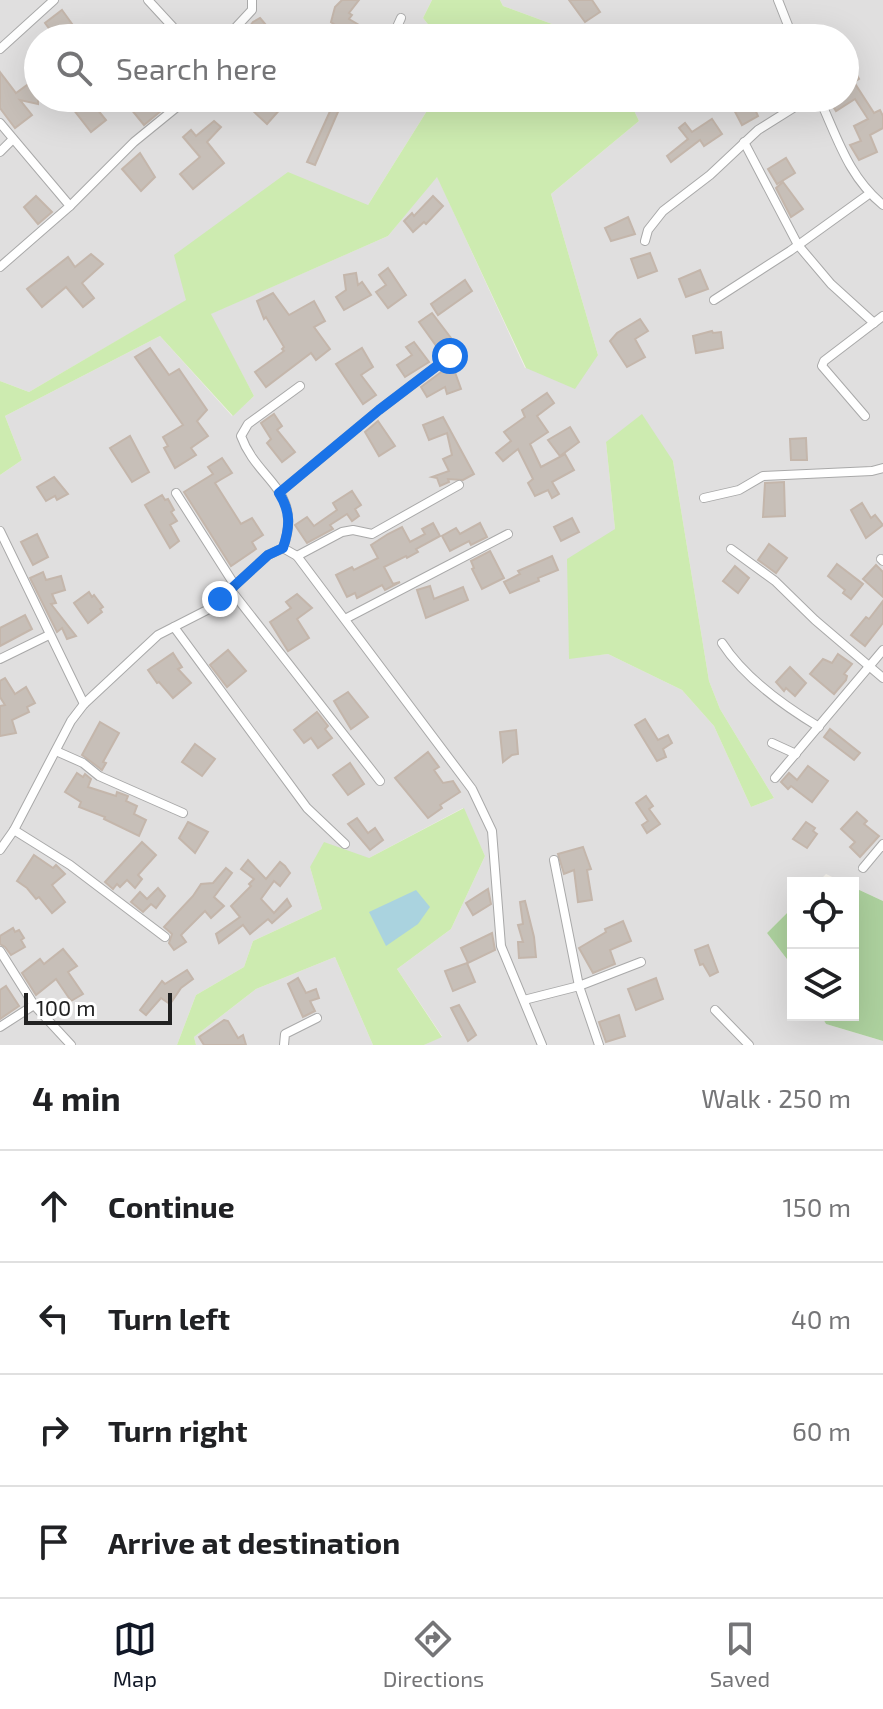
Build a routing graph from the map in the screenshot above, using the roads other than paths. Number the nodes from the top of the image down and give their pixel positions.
1 (148, 0) edge
2 (252, 0) edge
3 (778, 0) edge
4 (48, 2) edge
5 (401, 18) dead end
6 (26, 24) edge
7 (170, 24) edge
8 (239, 24) edge
9 (398, 24) edge
10 (787, 24) edge
11 (24, 26) edge
12 (0, 49) edge
13 (171, 112) edge
14 (787, 112) edge
15 (825, 112) edge
16 (0, 123) edge
17 (13, 139) junction
18 (744, 142) junction
19 (0, 152) edge
20 (869, 194) junction
21 (883, 205) edge
22 (70, 206) junction
23 (645, 241) dead end
24 (798, 245) junction
25 (0, 267) edge
26 (714, 300) dead end
27 (883, 316) edge
28 (874, 323) junction
29 (450, 356) dead end
30 (300, 386) dead end
31 (865, 416) dead end
32 (883, 468) edge
33 (459, 485) dead end
34 (176, 493) dead end
35 (279, 493) junction
36 (704, 498) dead end
37 (0, 531) edge
38 (508, 534) dead end
39 (283, 548) junction
40 (731, 549) dead end
41 (297, 556) junction
42 (232, 586) junction
43 (345, 619) junction
44 (174, 627) junction
45 (49, 635) junction
46 (722, 643) dead end
47 (883, 650) edge
48 (0, 659) edge
49 (869, 667) junction
50 (883, 678) edge
51 (84, 704) junction
52 (819, 727) junction
53 (772, 743) dead end
54 (56, 751) junction
55 (796, 754) junction
56 (775, 778) dead end
57 (380, 781) dead end
58 (183, 813) dead end
59 (14, 830) junction
60 (345, 844) dead end
61 (883, 844) edge
62 (0, 850) edge
63 (554, 860) dead end
64 (863, 868) dead end
65 (165, 937) dead end
66 (0, 951) edge
67 (641, 962) dead end
68 (579, 986) junction
69 (524, 1000) junction
70 (34, 1005) junction
71 (715, 1010) dead end
72 (317, 1018) dead end
73 (0, 1027) edge
74 (71, 1045) edge
75 (284, 1045) edge
76 (542, 1045) edge
77 (599, 1045) edge
78 (749, 1045) edge

1 - 7 street
2 - 8 street
3 - 10 street
4 - 6 street
5 - 9 street
11 - 12 street
13 - 22 street
14 - 18 street
15 - 20 street
16 - 17 street
17 - 19 street
17 - 22 street
18 - 23 street
18 - 24 street
20 - 21 street
20 - 24 street
22 - 25 street
24 - 26 street
24 - 28 street
27 - 28 street
28 - 31 street
29 - 35 street
30 - 35 street
32 - 36 street
33 - 41 street
34 - 42 street
35 - 39 street
37 - 45 street
38 - 43 street
39 - 41 street
39 - 42 street
40 - 49 street
41 - 43 street
42 - 44 street
42 - 57 street
43 - 69 street
44 - 51 street
44 - 60 street
45 - 48 street
45 - 51 street
46 - 52 street
47 - 49 street
49 - 50 street
49 - 52 street
51 - 54 street
52 - 55 street
53 - 55 street
54 - 58 street
54 - 59 street
55 - 56 street
59 - 62 street
59 - 65 street
61 - 64 street
63 - 68 street
66 - 70 street
67 - 68 street
68 - 69 street
68 - 77 street
69 - 76 street
70 - 73 street
70 - 74 street
71 - 78 street
72 - 75 street

